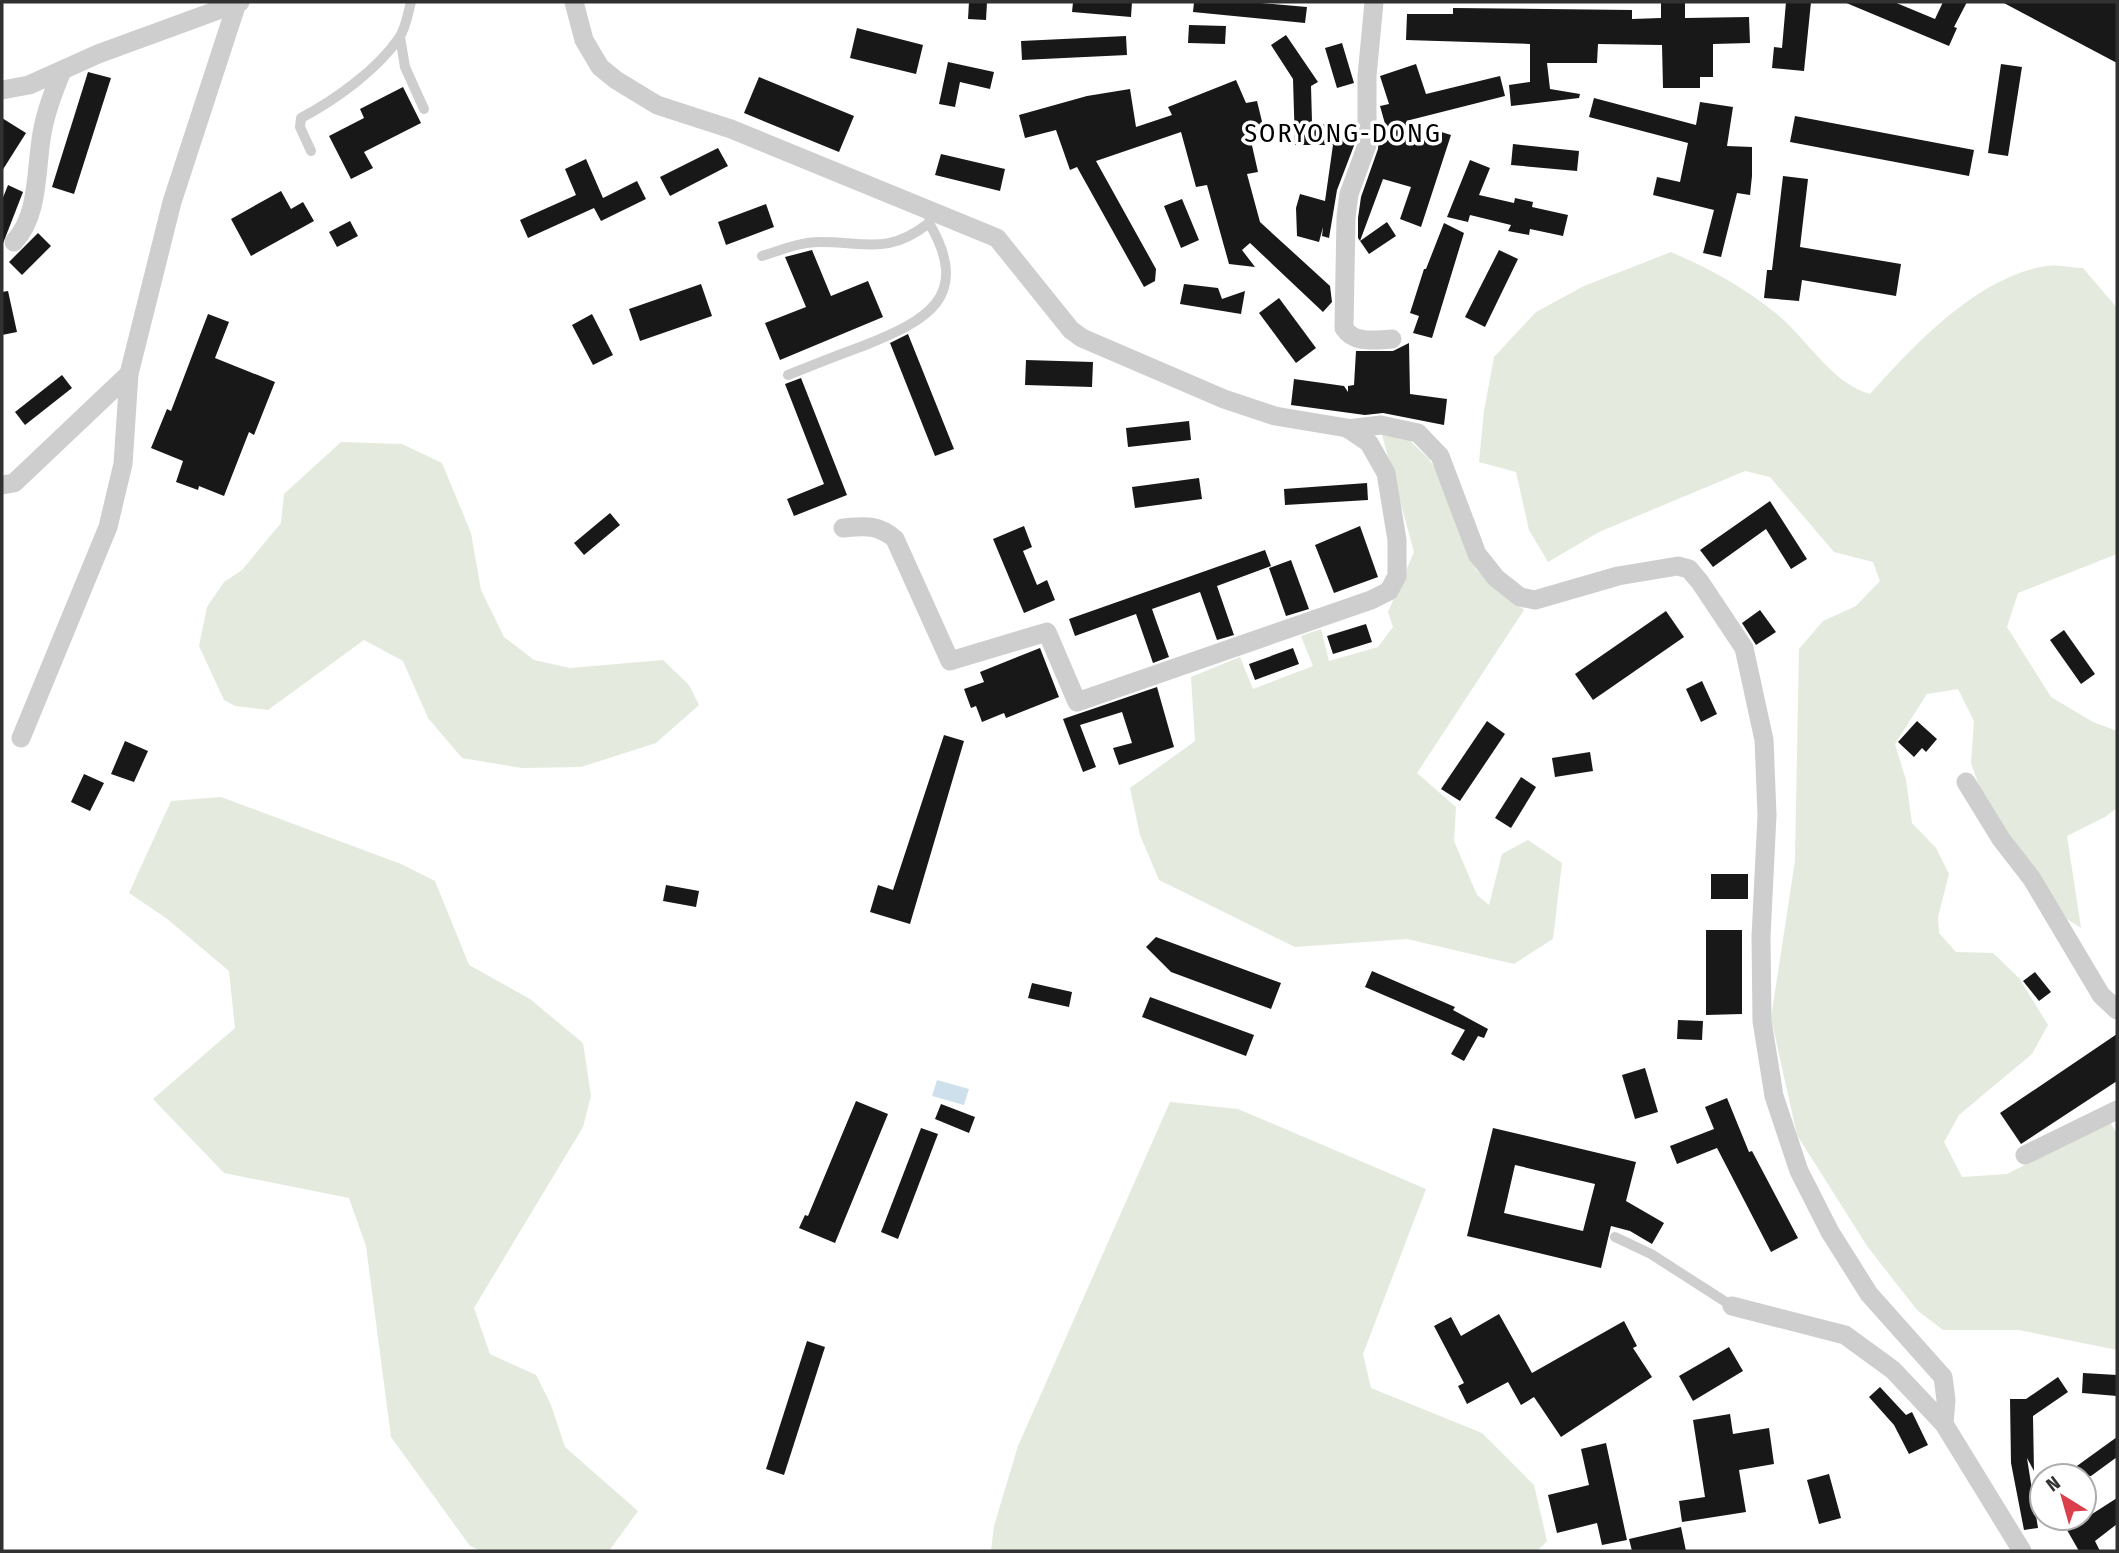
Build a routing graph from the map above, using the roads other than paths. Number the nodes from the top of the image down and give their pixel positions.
1 (239, 2) edge
2 (411, 2) edge
3 (574, 2) edge
4 (1374, 2) edge
5 (400, 37) junction
6 (62, 71) junction
7 (2, 90) edge
8 (424, 109) dead end
9 (311, 151) dead end
10 (930, 217) junction
11 (14, 242) dead end
12 (762, 256) dead end
13 (1392, 339) dead end
14 (129, 374) junction
15 (788, 375) dead end
16 (1348, 429) junction
17 (2, 485) edge
18 (843, 528) dead end
19 (21, 738) dead end
20 (1966, 782) dead end
21 (2117, 1010) edge
22 (2117, 1110) edge
23 (2025, 1155) dead end
24 (1615, 1237) dead end
25 (1732, 1306) joint
26 (1944, 1424) junction
27 (2022, 1551) edge

1 - 6 street
1 - 14 street
2 - 5 lane
3 - 10 street
4 - 13 street
5 - 8 lane
5 - 9 lane
6 - 7 street
6 - 11 street
10 - 12 lane
10 - 15 lane
10 - 16 street
14 - 17 street
14 - 19 street
16 - 18 street
16 - 26 street
20 - 21 street
22 - 23 street
24 - 25 lane
25 - 26 street
26 - 27 street

